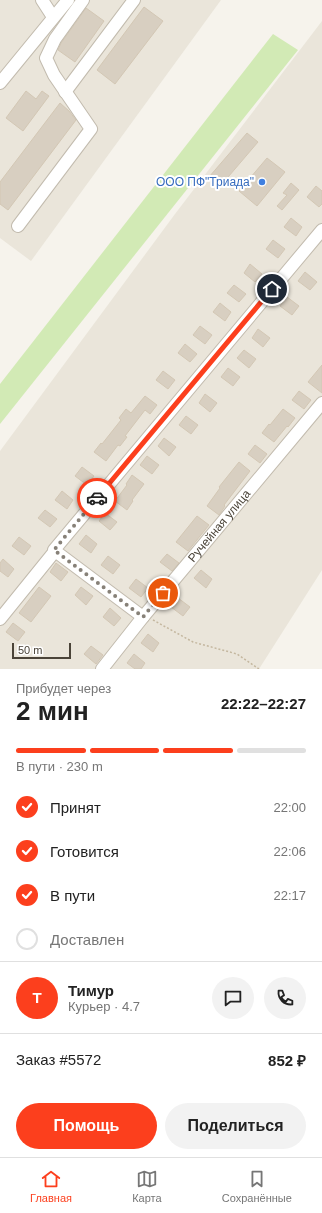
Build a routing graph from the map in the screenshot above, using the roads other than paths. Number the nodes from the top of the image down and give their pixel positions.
1 (42, 0) edge
2 (68, 0) edge
3 (84, 0) edge
4 (134, 0) edge
5 (53, 17) junction
6 (0, 83) edge
7 (65, 92) junction
8 (18, 226) dead end
9 (322, 230) edge
10 (322, 403) edge
11 (55, 551) junction
12 (143, 617) junction
13 (0, 619) edge
14 (102, 669) edge

1 - 5 street
2 - 5 street
3 - 7 street
4 - 7 street
5 - 6 street
7 - 8 street
9 - 11 street
10 - 12 street, Ручейная улица
11 - 12 street
11 - 13 street
12 - 14 street, Ручейная улица

